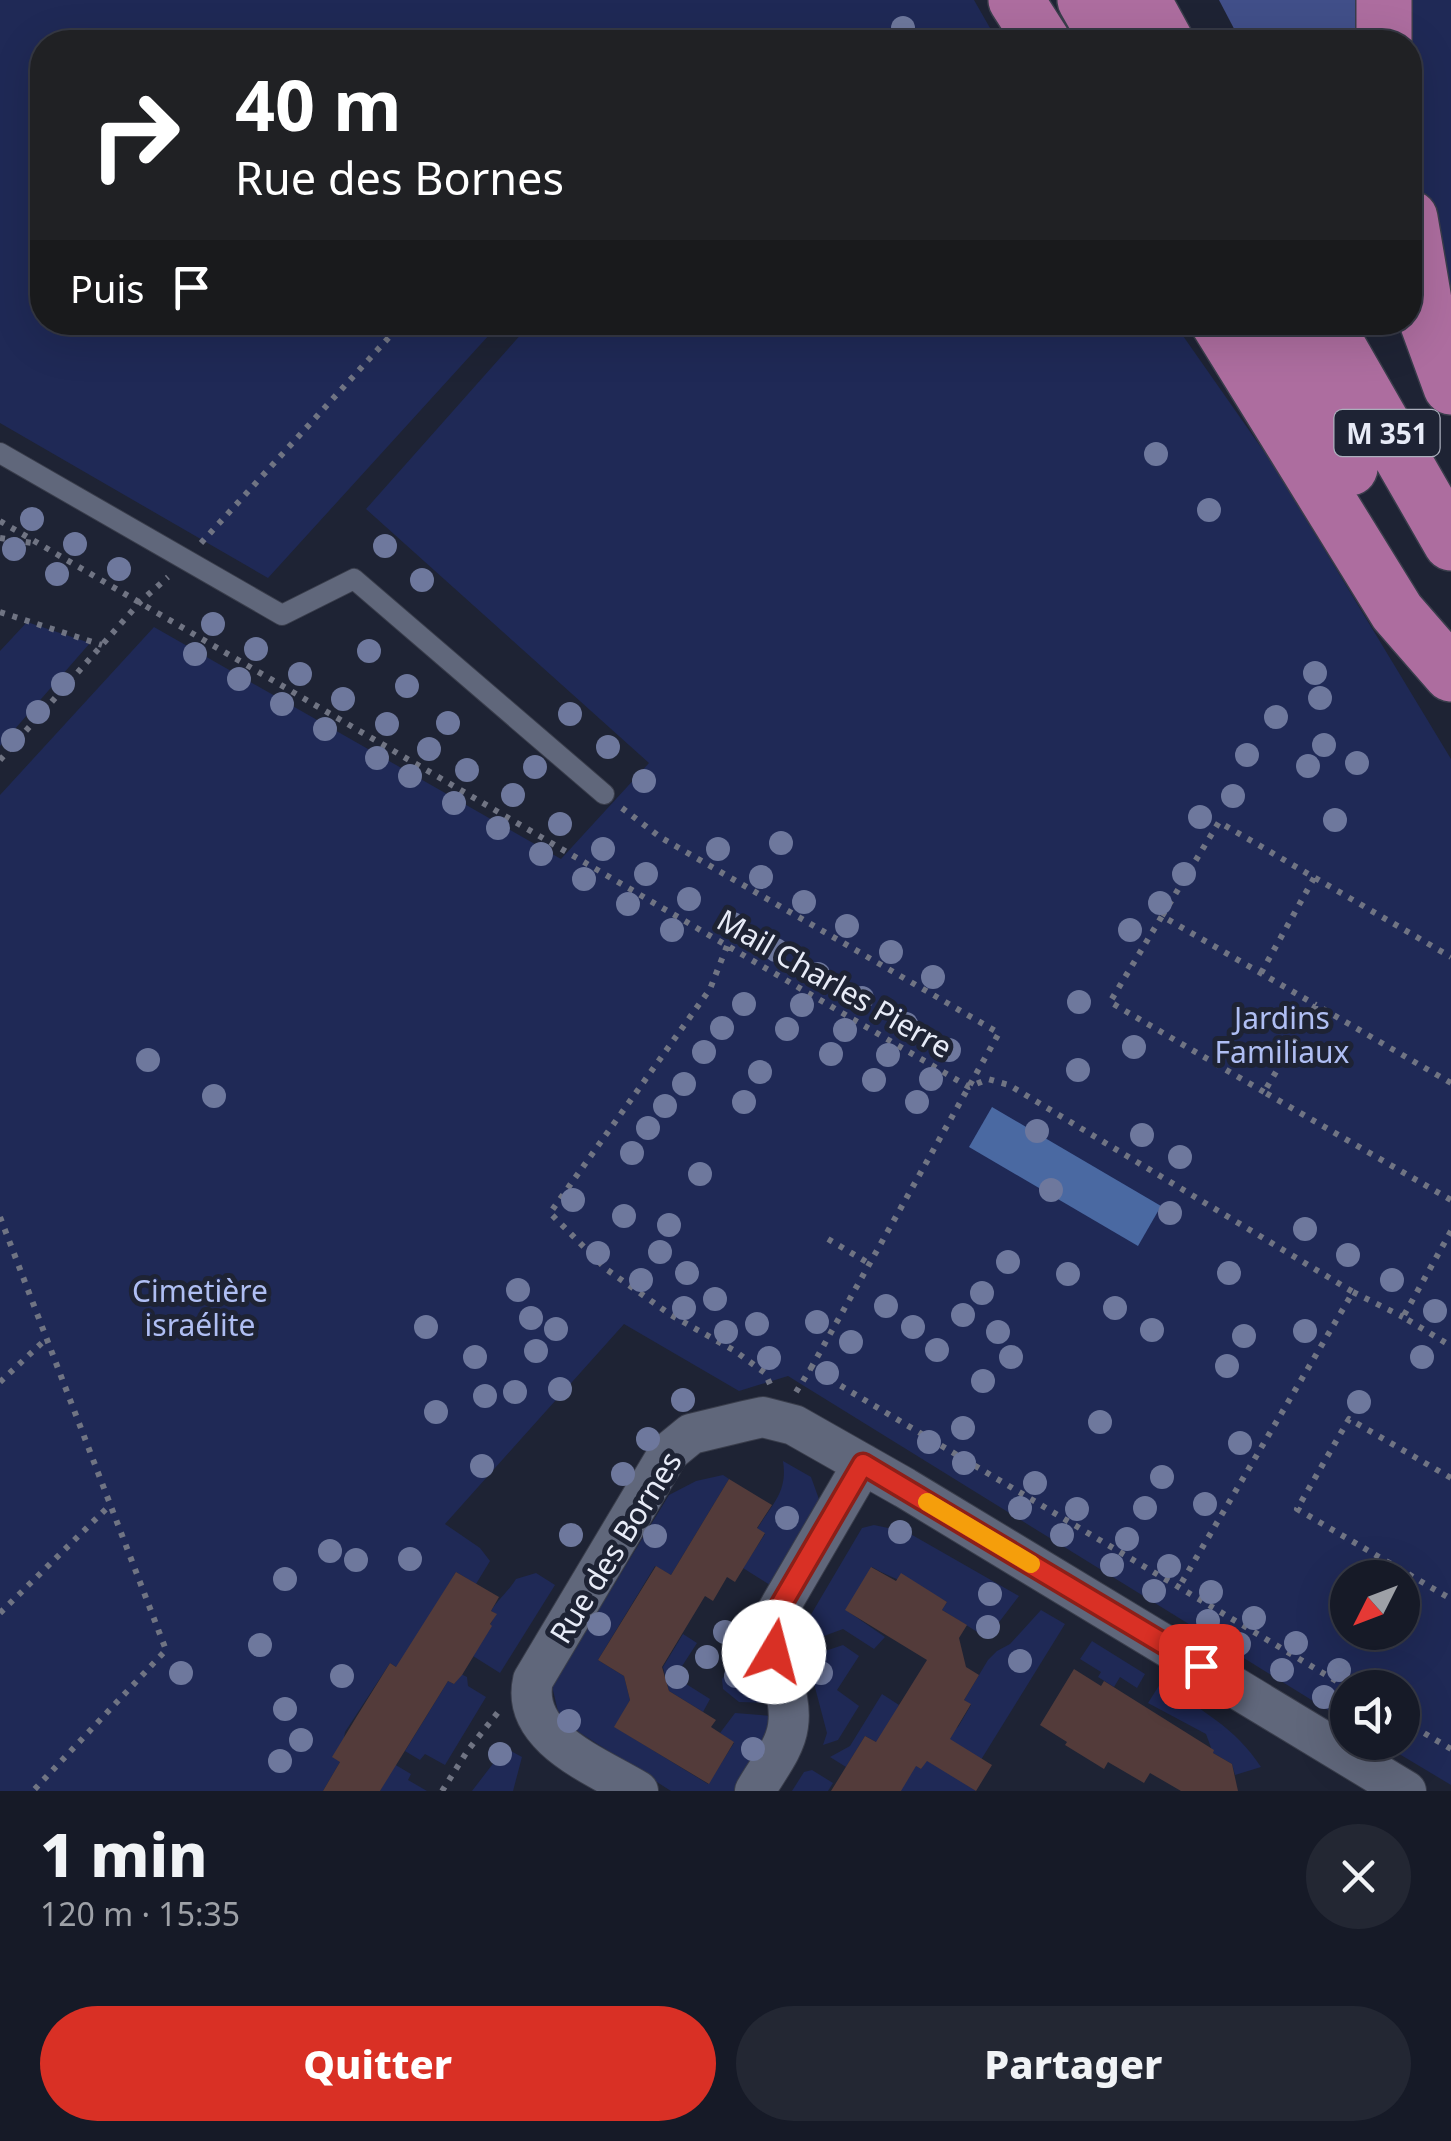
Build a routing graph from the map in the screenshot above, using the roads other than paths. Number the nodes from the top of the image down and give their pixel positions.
1 (1016, 0) edge
2 (1085, 0) edge
3 (1143, 0) edge
4 (1178, 0) edge
5 (1384, 0) edge
6 (1035, 30) edge
7 (1101, 30) edge
8 (1159, 30) edge
9 (1189, 30) edge
10 (1384, 30) edge
11 (1422, 289) edge
12 (1226, 335) edge
13 (1274, 335) edge
14 (1331, 335) edge
15 (1451, 387) edge
16 (0, 452) edge
17 (1451, 543) edge
18 (1451, 646) edge
19 (1451, 674) edge
20 (604, 794) road end
21 (863, 1464) junction
22 (1362, 1780) edge
23 (638, 1791) edge
24 (754, 1791) edge
25 (1406, 1791) edge

1 - 6 highway
2 - 7 highway
3 - 8 highway
4 - 9 highway
5 - 10 highway
11 - 15 highway
12 - 19 highway
13 - 18 highway
14 - 17 highway, M 351
16 - 20 lane
21 - 22 street
21 - 23 street, Rue des Bornes
21 - 24 street
22 - 25 street

